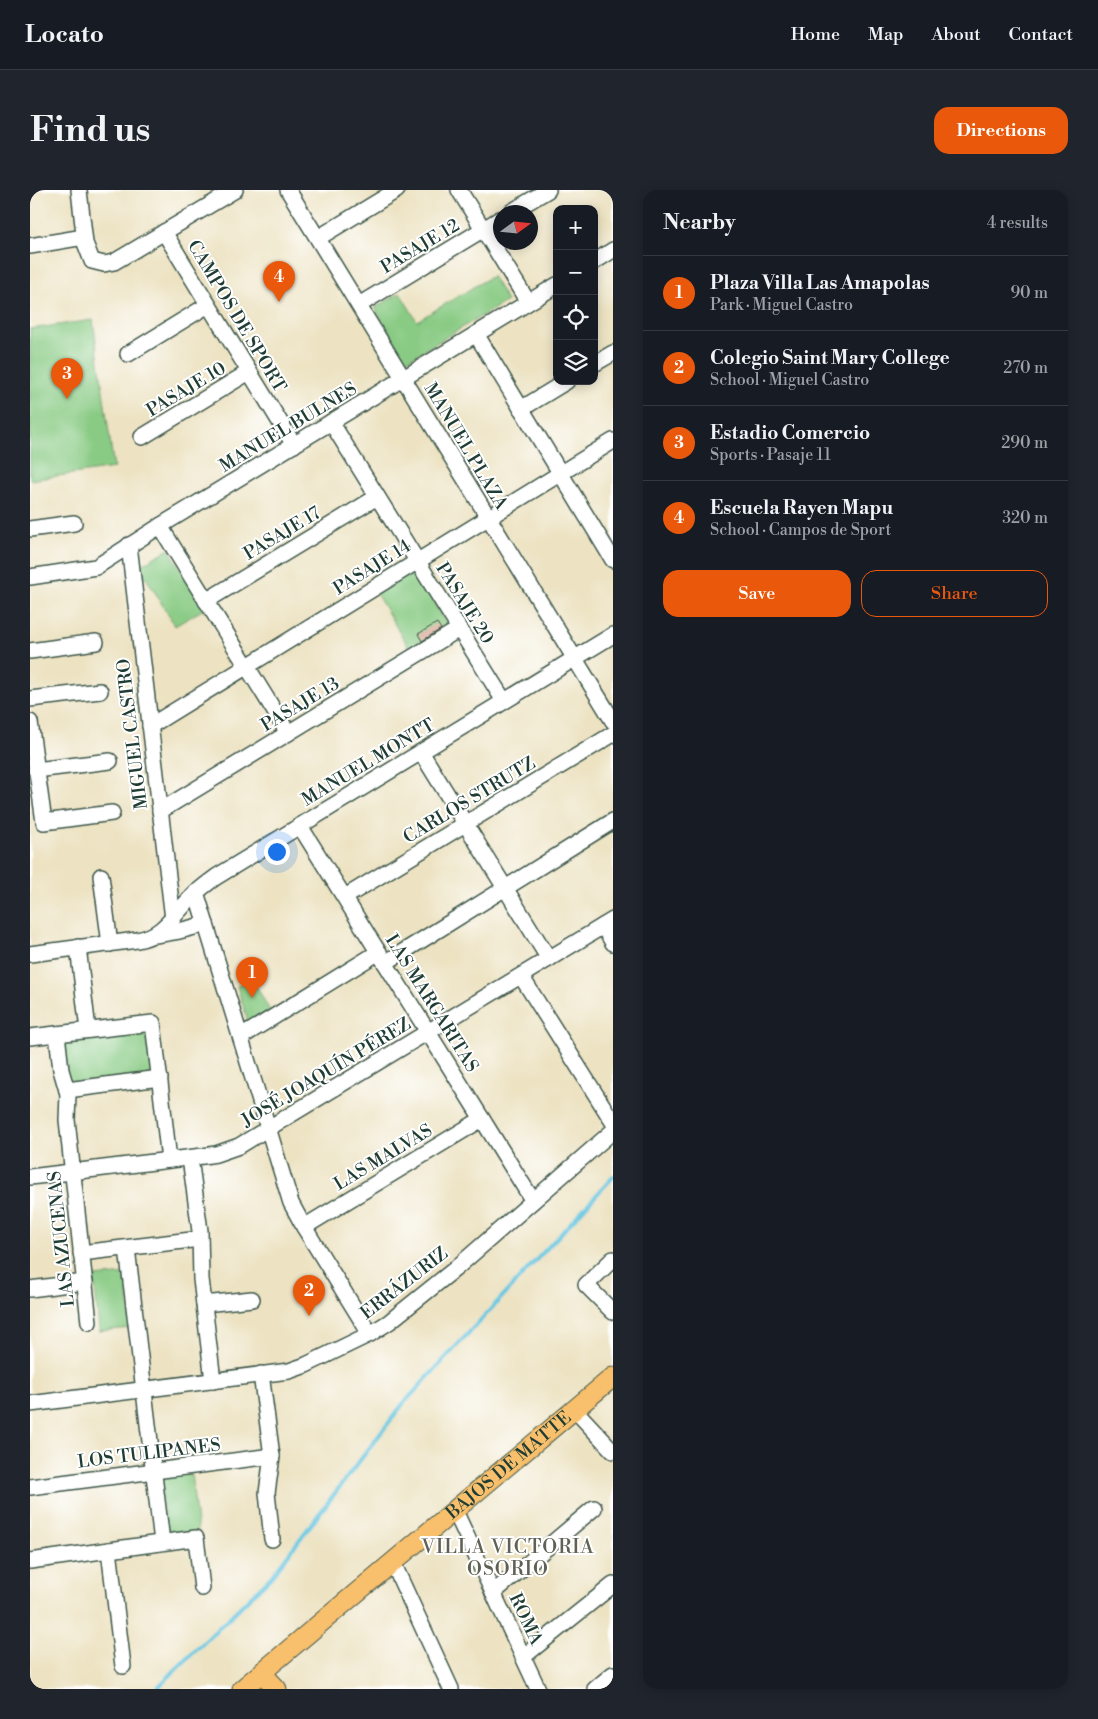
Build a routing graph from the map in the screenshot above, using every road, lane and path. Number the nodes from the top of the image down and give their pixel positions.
1 (79, 190) edge
2 (235, 190) edge
3 (288, 190) edge
4 (397, 190) edge
5 (459, 190) edge
6 (548, 190) edge
7 (523, 205) edge
8 (493, 224) edge
9 (483, 230) junction
10 (164, 232) junction
11 (84, 237) junction
12 (318, 238) junction
13 (30, 246) edge
14 (613, 250) edge
15 (598, 259) edge
16 (553, 287) edge
17 (528, 302) junction
18 (208, 305) junction
19 (359, 306) junction
20 (476, 334) junction
21 (613, 353) edge
22 (128, 354) dead end
23 (598, 362) edge
24 (250, 372) junction
25 (403, 378) junction
26 (560, 385) edge
27 (521, 409) junction
28 (331, 422) junction
29 (142, 437) dead end
30 (613, 441) edge
31 (294, 445) junction
32 (560, 474) junction
33 (377, 497) junction
34 (488, 518) junction
35 (74, 523) dead end
36 (160, 526) junction
37 (30, 529) edge
38 (608, 539) edge
39 (129, 545) junction
40 (613, 560) edge
41 (417, 562) junction
42 (30, 577) edge
43 (206, 600) junction
44 (459, 629) junction
45 (613, 634) edge
46 (96, 642) dead end
47 (30, 650) edge
48 (574, 658) junction
49 (246, 666) junction
50 (100, 691) dead end
51 (30, 699) edge
52 (504, 701) junction
53 (613, 721) edge
54 (30, 722) edge
55 (150, 726) junction
56 (288, 733) junction
57 (613, 734) edge
58 (421, 752) junction
59 (110, 761) dead end
60 (36, 770) junction
61 (160, 811) junction
62 (112, 813) dead end
63 (613, 821) edge
64 (466, 824) junction
65 (300, 826) junction
66 (101, 876) dead end
67 (505, 888) junction
68 (196, 892) junction
69 (344, 897) junction
70 (173, 919) junction
71 (608, 923) edge
72 (206, 924) junction
73 (154, 935) junction
74 (613, 943) edge
75 (110, 944) junction
76 (78, 947) junction
77 (30, 954) edge
78 (382, 957) junction
79 (549, 959) junction
80 (521, 976) junction
81 (88, 1030) junction
82 (428, 1032) junction
83 (57, 1034) junction
84 (30, 1036) edge
85 (241, 1037) junction
86 (160, 1078) junction
87 (67, 1090) junction
88 (482, 1119) junction
89 (613, 1122) edge
90 (269, 1129) junction
91 (613, 1131) edge
92 (190, 1158) junction
93 (169, 1160) junction
94 (72, 1172) junction
95 (30, 1177) edge
96 (533, 1201) junction
97 (304, 1227) junction
98 (200, 1239) junction
99 (127, 1248) junction
100 (81, 1253) junction
101 (613, 1259) edge
102 (613, 1272) edge
103 (84, 1282) junction
104 (588, 1288) junction
105 (30, 1289) edge
106 (252, 1299) dead end
107 (204, 1304) junction
108 (613, 1312) edge
109 (89, 1322) dead end
110 (370, 1334) junction
111 (261, 1374) junction
112 (613, 1377) edge
113 (213, 1380) junction
114 (144, 1390) junction
115 (30, 1404) edge
116 (574, 1410) junction
117 (613, 1451) edge
118 (272, 1456) junction
119 (154, 1471) junction
120 (30, 1487) edge
121 (594, 1508) dead end
122 (454, 1511) junction
123 (272, 1539) dead end
124 (162, 1542) junction
125 (109, 1550) junction
126 (30, 1561) edge
127 (393, 1563) junction
128 (613, 1585) edge
129 (202, 1588) dead end
130 (493, 1593) junction
131 (523, 1657) junction
132 (123, 1666) dead end
133 (262, 1673) junction
134 (613, 1674) edge
135 (242, 1689) edge
136 (277, 1689) edge
137 (451, 1689) edge
138 (538, 1689) edge
139 (595, 1689) edge

1 - 11 street
2 - 10 street
3 - 12 street, MANUEL PLAZA
4 - 12 street
5 - 9 street
6 - 7 street
8 - 9 street, PASAJE 12
9 - 17 street
9 - 19 street, PASAJE 12
10 - 11 street
10 - 18 street, CAMPOS DE SPORT
11 - 13 street
12 - 19 street, MANUEL PLAZA
14 - 15 street
16 - 17 street, MANUEL BULNES
17 - 20 street, MANUEL BULNES
18 - 22 street
18 - 24 street, CAMPOS DE SPORT
19 - 25 street, MANUEL PLAZA
20 - 25 street, MANUEL BULNES
20 - 27 street
21 - 23 street
24 - 29 street, PASAJE 10
24 - 31 street, CAMPOS DE SPORT
25 - 28 street, MANUEL BULNES
25 - 34 street, MANUEL PLAZA
26 - 27 street
27 - 32 street
28 - 31 street, MANUEL BULNES
28 - 33 street, PASAJE 20
30 - 32 street, PASAJE 14
31 - 36 street, MANUEL BULNES
32 - 34 street, PASAJE 14
32 - 38 street
33 - 41 street, PASAJE 20
33 - 43 street, PASAJE 17
34 - 41 street, PASAJE 14
34 - 48 street, MANUEL PLAZA
35 - 37 street
36 - 39 street, MANUEL BULNES
36 - 43 street
38 - 40 street
39 - 42 street, MANUEL BULNES
39 - 55 street, MIGUEL CASTRO
41 - 44 street, PASAJE 20
41 - 49 street, PASAJE 14
43 - 49 street
44 - 52 street, PASAJE 20
44 - 56 street, PASAJE 13
45 - 48 street, MANUEL MONTT
46 - 47 street
48 - 52 street, MANUEL MONTT
48 - 53 street, MANUEL PLAZA
49 - 55 street, PASAJE 14
49 - 56 street
50 - 51 street
52 - 58 street, MANUEL MONTT
54 - 60 street
55 - 61 street, MIGUEL CASTRO
56 - 61 street, PASAJE 13
57 - 64 street, CARLOS STRUTZ
58 - 64 street
58 - 65 street, MANUEL MONTT
59 - 60 street
60 - 62 street
61 - 70 street, MIGUEL CASTRO
63 - 67 street
64 - 67 street
64 - 69 street, CARLOS STRUTZ
65 - 68 street, MANUEL MONTT
65 - 69 street, LAS MARGARITAS
66 - 75 street
67 - 78 street
67 - 79 street
68 - 70 street, MANUEL MONTT
68 - 72 street
69 - 78 street, LAS MARGARITAS
70 - 73 street, MANUEL MONTT
71 - 74 street
71 - 79 street, JOSÉ JOAQUÍN PÉREZ
72 - 73 street, MANUEL MONTT
72 - 85 street
73 - 75 street, MANUEL MONTT
75 - 76 street, MANUEL MONTT
76 - 77 street, MANUEL MONTT
76 - 81 street
78 - 82 street, LAS MARGARITAS
78 - 85 street
79 - 80 street, JOSÉ JOAQUÍN PÉREZ
80 - 82 street, JOSÉ JOAQUÍN PÉREZ
80 - 89 street
81 - 83 street
81 - 86 street
82 - 88 street, LAS MARGARITAS
82 - 90 street, JOSÉ JOAQUÍN PÉREZ
83 - 84 street
83 - 87 street, LAS AZUCENAS
85 - 90 street
86 - 87 street
86 - 93 street
87 - 94 street, LAS AZUCENAS
88 - 96 street, LAS MARGARITAS
88 - 97 street, LAS MALVAS
90 - 92 street, JOSÉ JOAQUÍN PÉREZ
90 - 97 street
91 - 96 street, ERRÁZURIZ
92 - 93 street, JOSÉ JOAQUÍN PÉREZ
92 - 98 street
93 - 94 street, JOSÉ JOAQUÍN PÉREZ
94 - 95 street, JOSÉ JOAQUÍN PÉREZ
94 - 100 street, LAS AZUCENAS
96 - 110 street, ERRÁZURIZ
97 - 110 street
98 - 99 street
98 - 107 street
99 - 100 street
99 - 114 street
100 - 103 street, LAS AZUCENAS
101 - 104 street
102 - 104 street
103 - 105 street
103 - 109 street, LAS AZUCENAS
104 - 108 street
106 - 107 street
107 - 113 street
110 - 111 street, ERRÁZURIZ
111 - 113 street, ERRÁZURIZ
111 - 118 street
112 - 116 main road, BAJOS DE MATTE
113 - 114 street, ERRÁZURIZ
114 - 115 street, ERRÁZURIZ
114 - 119 street
116 - 117 street
116 - 122 main road, BAJOS DE MATTE
118 - 119 street, LOS TULIPANES
118 - 123 street
119 - 120 street, LOS TULIPANES
119 - 124 street
121 - 130 street
122 - 127 main road, BAJOS DE MATTE
122 - 130 street, ROMA
124 - 125 street
124 - 129 street
125 - 126 street
125 - 132 street
127 - 133 main road, BAJOS DE MATTE
127 - 137 street
128 - 131 street
130 - 131 street, ROMA
131 - 138 street, ROMA
133 - 135 main road, BAJOS DE MATTE
133 - 136 main road
134 - 139 street

